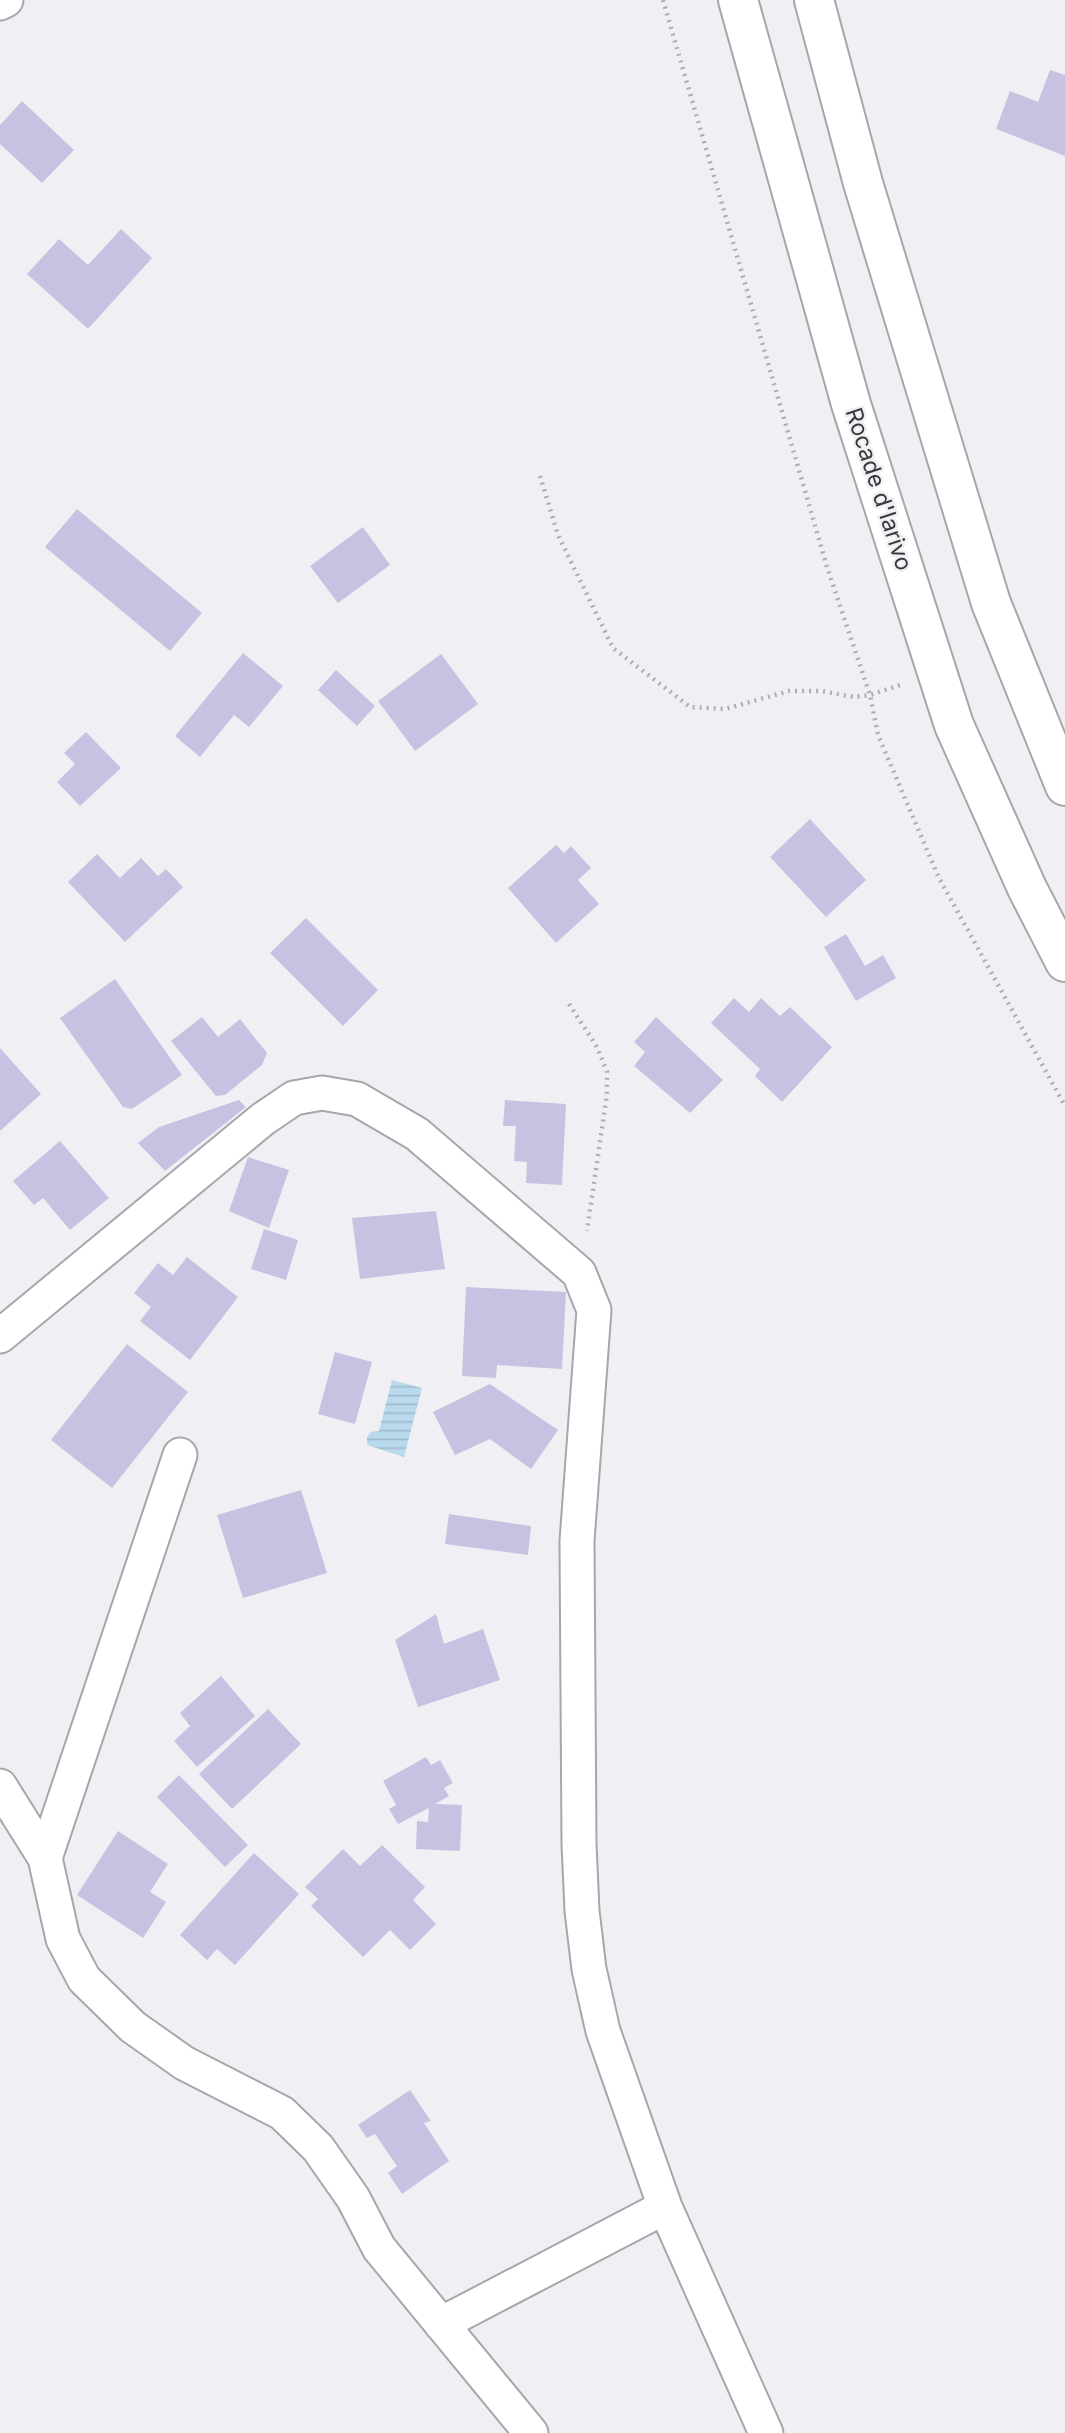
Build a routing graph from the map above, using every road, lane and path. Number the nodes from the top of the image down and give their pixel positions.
1 (6, 0) edge
2 (663, 0) edge
3 (738, 0) edge
4 (814, 0) edge
5 (0, 4) edge
6 (540, 476) dead end
7 (911, 681) dead end
8 (870, 695) junction
9 (1065, 786) edge
10 (1065, 962) edge
11 (569, 1004) dead end
12 (1065, 1106) edge
13 (579, 1273) junction
14 (0, 1336) edge
15 (180, 1455) dead end
16 (0, 1786) edge
17 (45, 1858) junction
18 (665, 2207) junction
19 (441, 2324) junction
20 (531, 2433) edge
21 (766, 2433) edge

1 - 5 street
2 - 8 path
3 - 10 main road, Rocade d'Iarivo
4 - 9 main road
6 - 8 path
7 - 8 path
8 - 12 path
11 - 13 path
13 - 14 street
13 - 18 street
15 - 17 street
16 - 17 street
17 - 19 street
18 - 19 street
18 - 21 street
19 - 20 street

